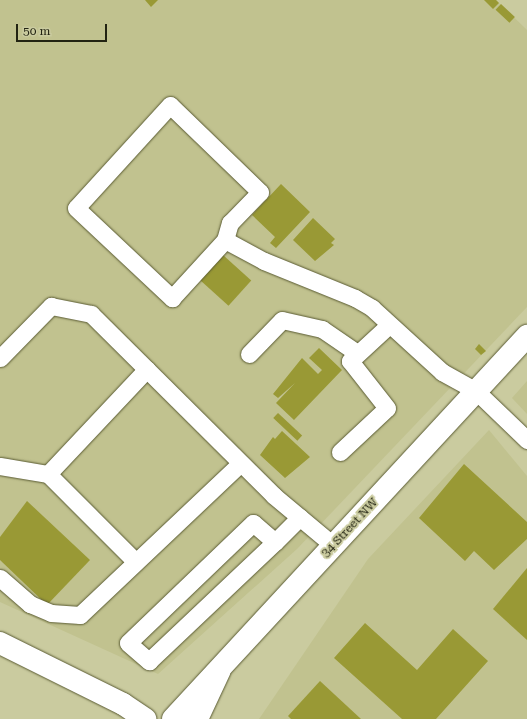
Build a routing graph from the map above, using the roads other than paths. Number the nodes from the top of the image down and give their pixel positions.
1 (225, 240) junction
2 (390, 325) junction
3 (527, 336) edge
4 (357, 353) junction
5 (249, 354) dead end
6 (0, 358) edge
7 (147, 370) junction
8 (476, 391) junction
9 (527, 440) edge
10 (340, 452) dead end
11 (241, 463) junction
12 (0, 466) edge
13 (48, 474) junction
14 (300, 517) junction
15 (275, 542) junction
16 (334, 546) junction
17 (136, 562) junction
18 (0, 578) edge
19 (0, 643) edge
20 (220, 670) junction
21 (145, 719) edge
22 (173, 719) edge
23 (198, 719) edge

1 - 1 street
1 - 2 street
2 - 4 street
2 - 8 street
3 - 8 main road, 34 Street NW
4 - 5 street
4 - 10 street
6 - 7 street
7 - 11 street
7 - 13 street
8 - 9 street
8 - 16 main road, 34 Street NW
11 - 14 street
11 - 17 street
12 - 13 street
13 - 17 street
14 - 15 street
14 - 16 street
15 - 15 street
16 - 20 main road, 34 Street NW
17 - 18 street
19 - 21 main road
20 - 22 main road, 34 Street NW
20 - 23 main road

